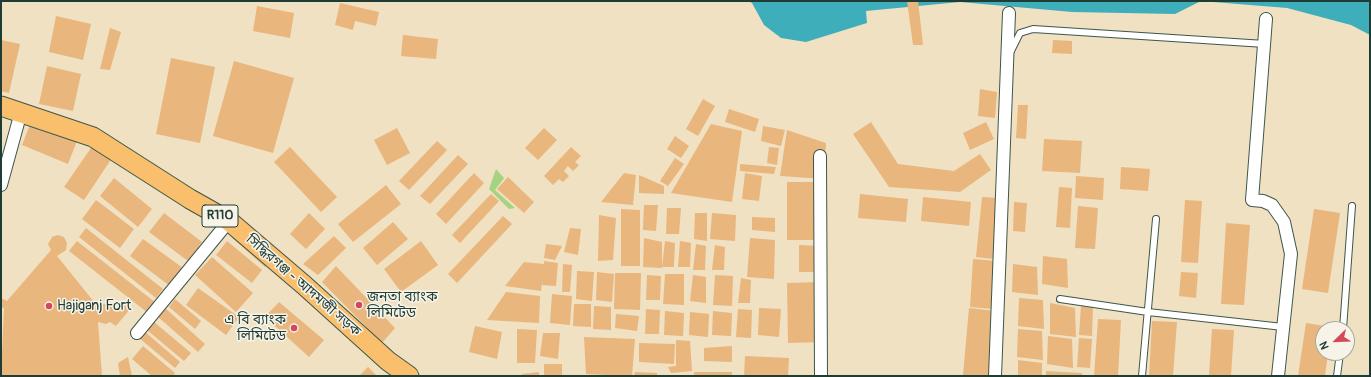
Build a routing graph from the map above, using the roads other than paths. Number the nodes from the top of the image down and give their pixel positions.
1 (1009, 13) dead end
2 (1266, 19) dead end
3 (1265, 44) junction
4 (1009, 54) junction
5 (1, 106) edge
6 (21, 112) junction
7 (820, 156) dead end
8 (1, 185) edge
9 (1352, 206) dead end
10 (1156, 219) dead end
11 (229, 221) junction
12 (1060, 299) dead end
13 (1148, 312) junction
14 (1344, 321) edge
15 (1283, 327) junction
16 (137, 333) dead end
17 (1339, 361) edge
18 (409, 376) edge
19 (822, 376) edge
20 (995, 376) edge
21 (1142, 376) edge
22 (1278, 376) edge
23 (1337, 376) edge

1 - 4 street
2 - 3 street
3 - 4 lane
3 - 15 street
4 - 20 street
5 - 6 main road, সিদ্ধিরগঞ্জ - আদমজী সড়ক / R110
6 - 8 street
6 - 11 main road, সিদ্ধিরগঞ্জ - আদমজী সড়ক / R110
7 - 19 street
9 - 14 lane
10 - 13 lane
11 - 16 street
11 - 18 main road, সিদ্ধিরগঞ্জ - আদমজী সড়ক / R110
12 - 13 lane
13 - 15 lane
13 - 21 lane
15 - 22 street
17 - 23 lane

